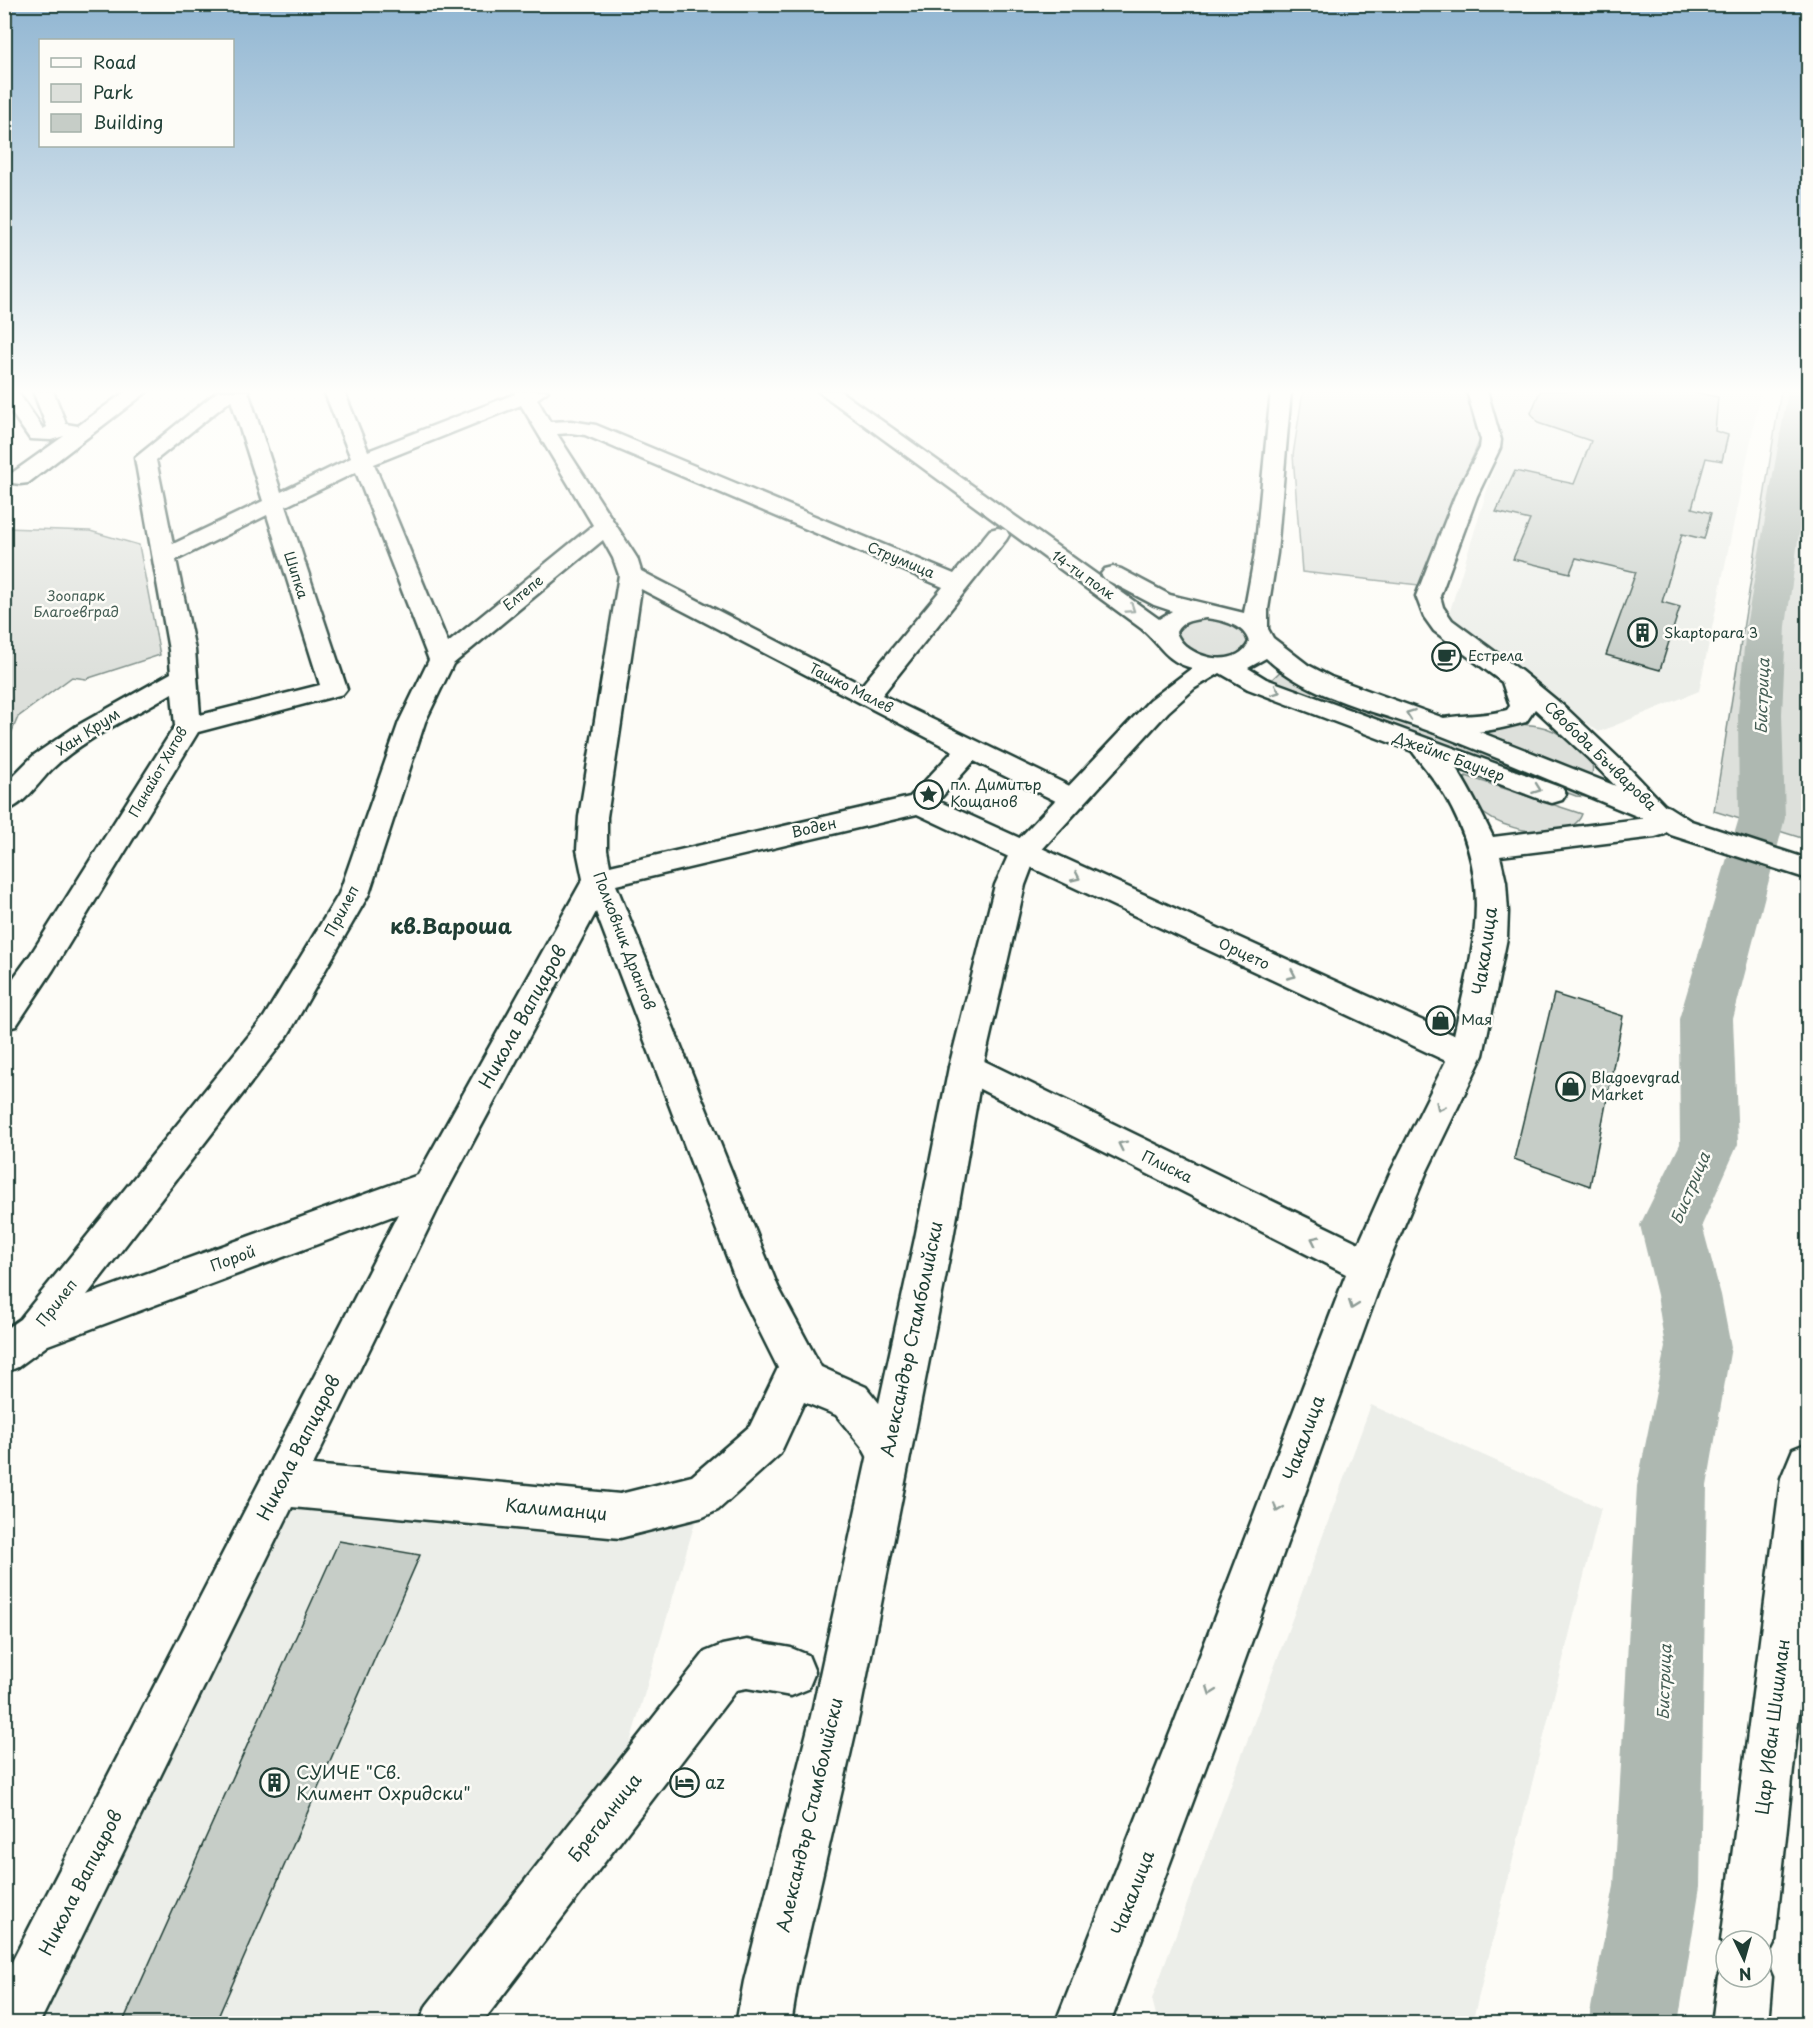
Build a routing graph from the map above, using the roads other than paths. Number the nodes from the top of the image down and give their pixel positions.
1 (151, 486) edge
2 (268, 486) edge
3 (314, 486) edge
4 (372, 486) edge
5 (579, 486) edge
6 (723, 486) edge
7 (960, 486) edge
8 (988, 486) edge
9 (1272, 486) edge
10 (1471, 486) edge
11 (274, 505) junction
12 (605, 527) junction
13 (998, 535) dead end
14 (1266, 553) junction
15 (164, 558) junction
16 (631, 575) junction
17 (957, 584) junction
18 (1202, 611) junction
19 (1258, 635) junction
20 (1167, 642) junction
21 (442, 660) junction
22 (1220, 665) junction
23 (184, 676) junction
24 (1512, 676) junction
25 (866, 697) junction
26 (1159, 706) junction
27 (1509, 718) junction
28 (188, 726) junction
29 (1442, 726) junction
30 (1588, 741) junction
31 (1424, 748) junction
32 (970, 749) junction
33 (1459, 795) junction
34 (1072, 798) junction
35 (1597, 800) junction
36 (4, 802) edge
37 (920, 804) junction
38 (1665, 823) junction
39 (1556, 840) junction
40 (1484, 848) junction
41 (1023, 852) junction
42 (1809, 869) edge
43 (598, 879) junction
44 (4, 1017) edge
45 (1466, 1055) junction
46 (966, 1067) junction
47 (431, 1186) junction
48 (1368, 1266) junction
49 (34, 1332) junction
50 (4, 1354) edge
51 (799, 1368) junction
52 (888, 1452) junction
53 (1807, 1474) edge
54 (281, 1484) junction
55 (791, 1672) dead end
56 (1750, 1929) edge
57 (1743, 1989) edge
58 (10, 2024) edge
59 (446, 2024) edge
60 (763, 2024) edge
61 (1082, 2024) edge
62 (1740, 2024) edge

1 - 15 street, Панайот Хитов
2 - 11 street, Шипка
3 - 11 street
4 - 21 street
5 - 12 street
6 - 17 street, Струмица
7 -> 20 street, 14-ти полк
8 - 18 street, 14-ти полк
9 - 14 street
10 - 24 street, Свобода Бъчварова
11 - 15 street
11 - 28 street, Шипка
12 - 16 street
12 - 21 street, Елтепе
13 - 17 street
14 - 18 street
14 - 19 street
15 - 23 street, Панайот Хитов
16 - 25 street, Ташко Малев
16 - 43 street, Полковник Дрангов
17 - 25 street
18 - 19 street, 14-ти полк
18 - 20 street
19 - 22 street, Александър Стамболийски
29 -> 19 street, Джеймс Баучер
20 - 22 street, 14-ти полк
20 - 26 street
21 - 49 street, Прилеп
22 - 26 street, Александър Стамболийски
22 -> 31 street, Джеймс Баучер
23 - 28 street, Панайот Хитов
23 - 36 street, Хан Крум
24 - 27 street, Свобода Бъчварова
24 - 30 street, Свобода Бъчварова
25 - 32 street, Ташко Малев
26 - 34 street, Александър Стамболийски
27 - 29 street
27 - 30 street
28 - 44 street, Панайот Хитов
29 - 35 street, Джеймс Баучер
30 - 35 street
30 - 38 street, Свобода Бъчварова
31 - 33 street, Чакалица
31 -> 35 street, Джеймс Баучер
32 - 34 street, Ташко Малев
32 - 37 street
33 - 39 street
33 - 40 street, Чакалица
34 - 41 street, Александър Стамболийски
35 - 38 street, Джеймс Баучер
35 - 39 street
37 - 41 street
37 - 43 street, Воден
38 - 39 street
38 - 42 street, Джеймс Баучер
39 - 40 street
40 - 45 street, Чакалица
41 -> 45 street, Орцето
41 - 46 street, Александър Стамболийски
43 - 47 street, Никола Вапцаров
43 - 51 street, Полковник Дрангов
45 -> 48 street, Чакалица
48 -> 46 street, Плиска
46 - 52 street, Александър Стамболийски
47 - 49 street, Порой
47 - 54 street, Никола Вапцаров
48 -> 61 street, Чакалица
49 - 50 street, Прилеп
51 - 52 street, Полковник Дрангов
51 - 54 street, Калиманци
52 - 60 street, Александър Стамболийски
53 - 56 street, Цар Иван Шишман
54 - 58 street, Никола Вапцаров
55 - 59 street, Брегалница
57 - 62 street

